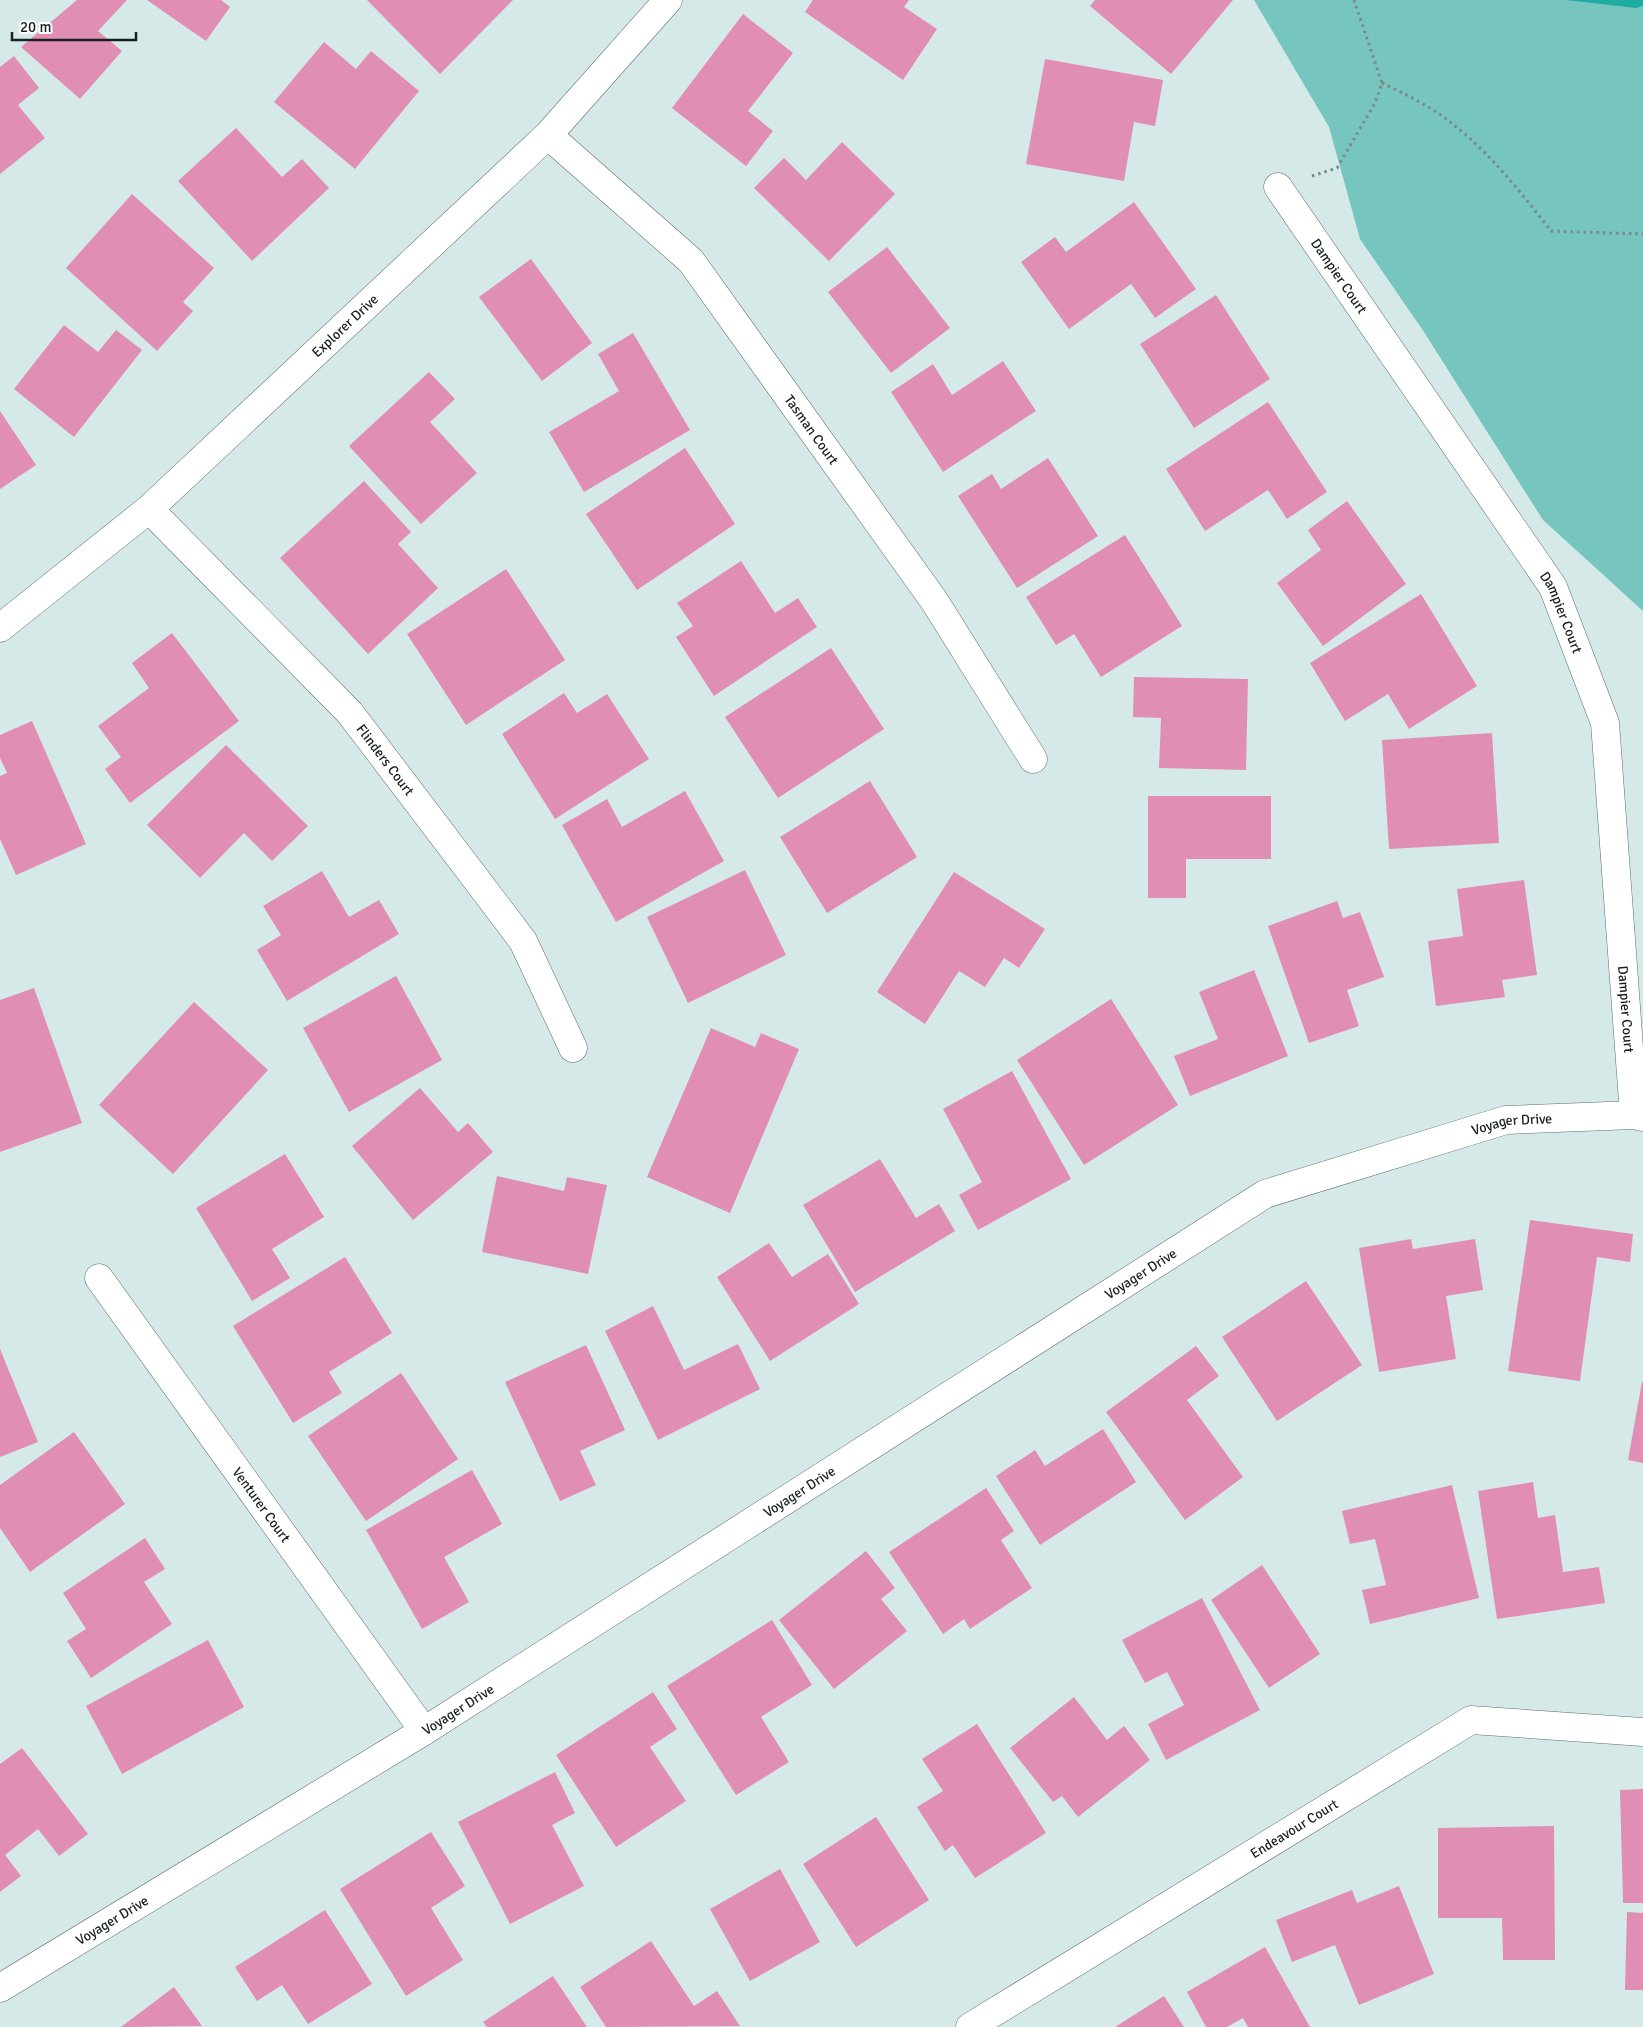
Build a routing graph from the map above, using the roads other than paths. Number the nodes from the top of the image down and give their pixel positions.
1 (668, 0) edge
2 (548, 135) junction
3 (1278, 187) road end
4 (149, 509) junction
5 (0, 628) edge
6 (1033, 759) dead end
7 (573, 1048) dead end
8 (1638, 1116) edge
9 (99, 1278) dead end
10 (424, 1731) junction
11 (1643, 1732) edge
12 (0, 1988) edge
13 (970, 2027) edge

1 - 2 street, Explorer Drive
2 - 4 street, Explorer Drive
2 - 6 street, Tasman Court
3 - 8 street, Dampier Court
4 - 5 street, Explorer Drive
4 - 7 street, Flinders Court
8 - 10 street, Voyager Drive
9 - 10 street, Venturer Court
10 - 12 street, Voyager Drive
11 - 13 street, Endeavour Court

